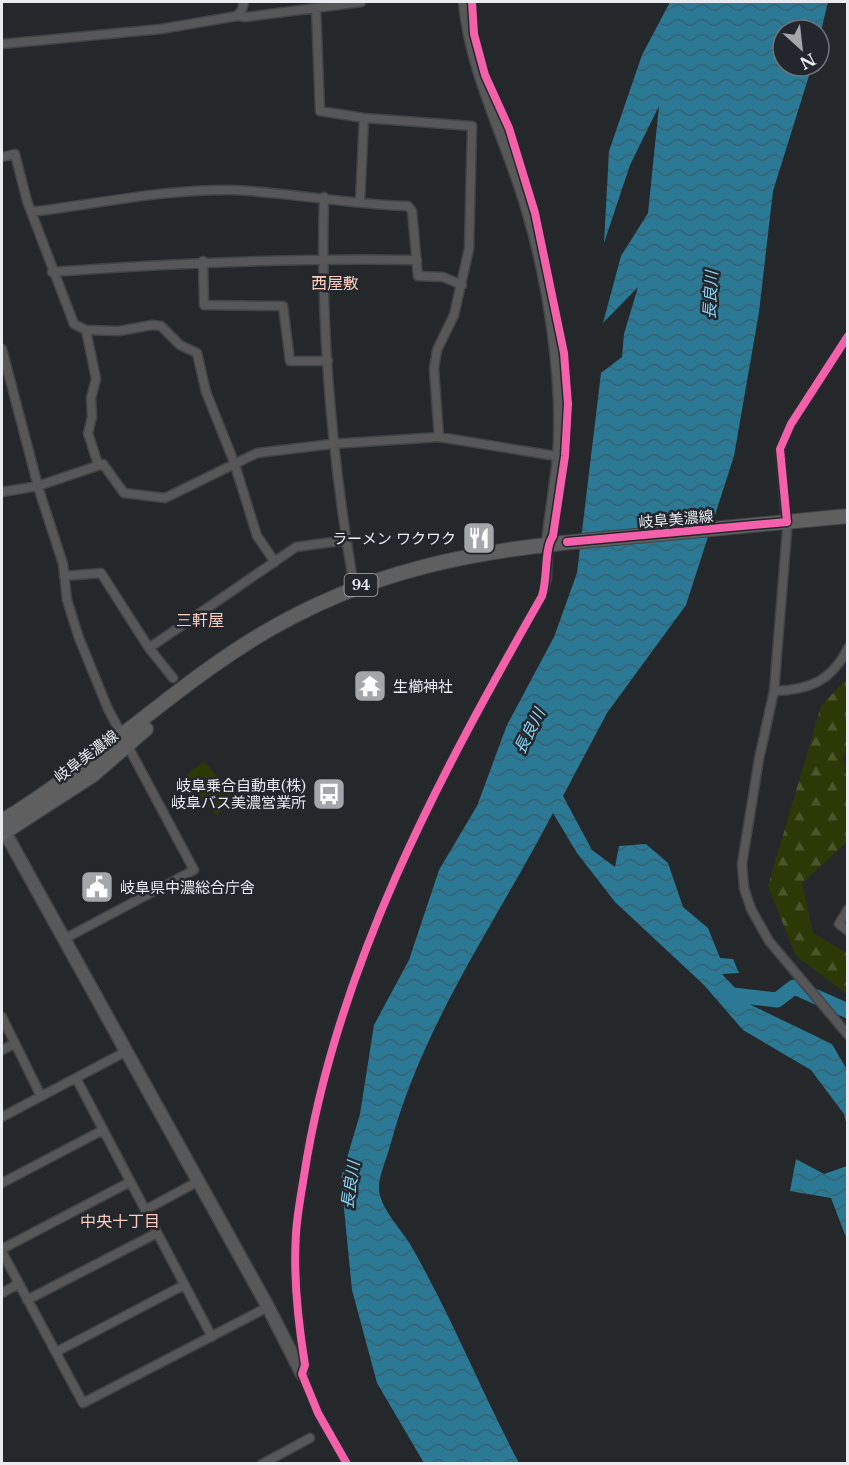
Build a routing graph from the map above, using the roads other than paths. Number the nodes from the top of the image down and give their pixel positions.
1 (244, 2) edge
2 (361, 2) edge
3 (465, 2) edge
4 (316, 8) junction
5 (237, 16) junction
6 (2, 44) edge
7 (364, 118) junction
8 (2, 157) edge
9 (324, 198) junction
10 (360, 202) junction
11 (31, 212) junction
12 (322, 258) junction
13 (417, 260) junction
14 (203, 261) junction
15 (52, 272) junction
16 (462, 285) junction
17 (86, 330) junction
18 (848, 336) edge
19 (2, 349) edge
20 (328, 361) junction
21 (439, 437) junction
22 (332, 444) junction
23 (562, 457) junction
24 (234, 462) junction
25 (98, 464) junction
26 (38, 486) junction
27 (2, 492) edge
28 (848, 516) edge
29 (787, 522) junction
30 (347, 540) junction
31 (548, 544) junction
32 (275, 562) junction
33 (64, 576) junction
34 (354, 587) junction
35 (149, 648) junction
36 (848, 648) edge
37 (173, 678) dead end
38 (774, 692) junction
39 (125, 742) junction
40 (2, 828) edge
41 (848, 909) edge
42 (848, 931) edge
43 (64, 939) junction
44 (2, 1017) edge
45 (848, 1035) edge
46 (14, 1044) junction
47 (2, 1050) edge
48 (125, 1052) junction
49 (76, 1078) junction
50 (41, 1096) junction
51 (2, 1117) edge
52 (103, 1130) junction
53 (130, 1182) junction
54 (197, 1182) junction
55 (2, 1183) edge
56 (145, 1210) junction
57 (157, 1233) junction
58 (2, 1251) edge
59 (18, 1284) junction
60 (184, 1285) junction
61 (2, 1293) edge
62 (27, 1300) junction
63 (268, 1307) junction
64 (212, 1337) junction
65 (56, 1352) junction
66 (302, 1374) junction
67 (310, 1438) dead end
68 (262, 1464) edge
69 (347, 1464) edge

1 - 5 street
2 - 4 street
3 - 23 street
4 - 5 street
4 - 7 street
5 - 6 street
7 - 10 street
7 - 16 street
8 - 11 street
9 - 10 street
9 - 11 street
9 - 12 street
10 - 13 street
11 - 15 street
12 - 13 street
12 - 14 street
12 - 20 street
13 - 16 street
14 - 15 street
14 - 20 street
15 - 17 street
16 - 21 street
17 - 24 street
17 - 25 street
18 - 29 street
19 - 26 street
20 - 22 street
21 - 22 street
21 - 23 street
22 - 24 street
22 - 30 street
23 - 31 street
24 - 25 street
24 - 32 street
25 - 26 street
26 - 27 street
26 - 33 street
28 - 29 main road, 岐阜美濃線 / 94
29 - 31 main road, 岐阜美濃線 / 94
29 - 38 street
30 - 32 street
30 - 34 street
31 - 34 main road, 岐阜美濃線 / 94
31 - 66 street
32 - 35 street
33 - 35 street
33 - 39 street
34 - 39 main road, 岐阜美濃線 / 94
35 - 37 street
36 - 38 street
38 - 45 street
39 - 40 main road, 岐阜美濃線 / 94
39 - 43 street
40 - 43 street
41 - 42 street
43 - 48 street
44 - 46 street
46 - 47 street
46 - 50 street
48 - 49 street
48 - 54 street
49 - 50 street
49 - 52 street
50 - 51 street
52 - 53 street
52 - 55 street
53 - 56 street
53 - 58 street
54 - 56 street
54 - 63 street
56 - 57 street
57 - 60 street
57 - 62 street
58 - 59 street
59 - 61 street
59 - 62 street
60 - 64 street
60 - 65 street
62 - 65 street
63 - 64 street
63 - 66 street
64 - 65 street
66 - 69 street
67 - 68 street

